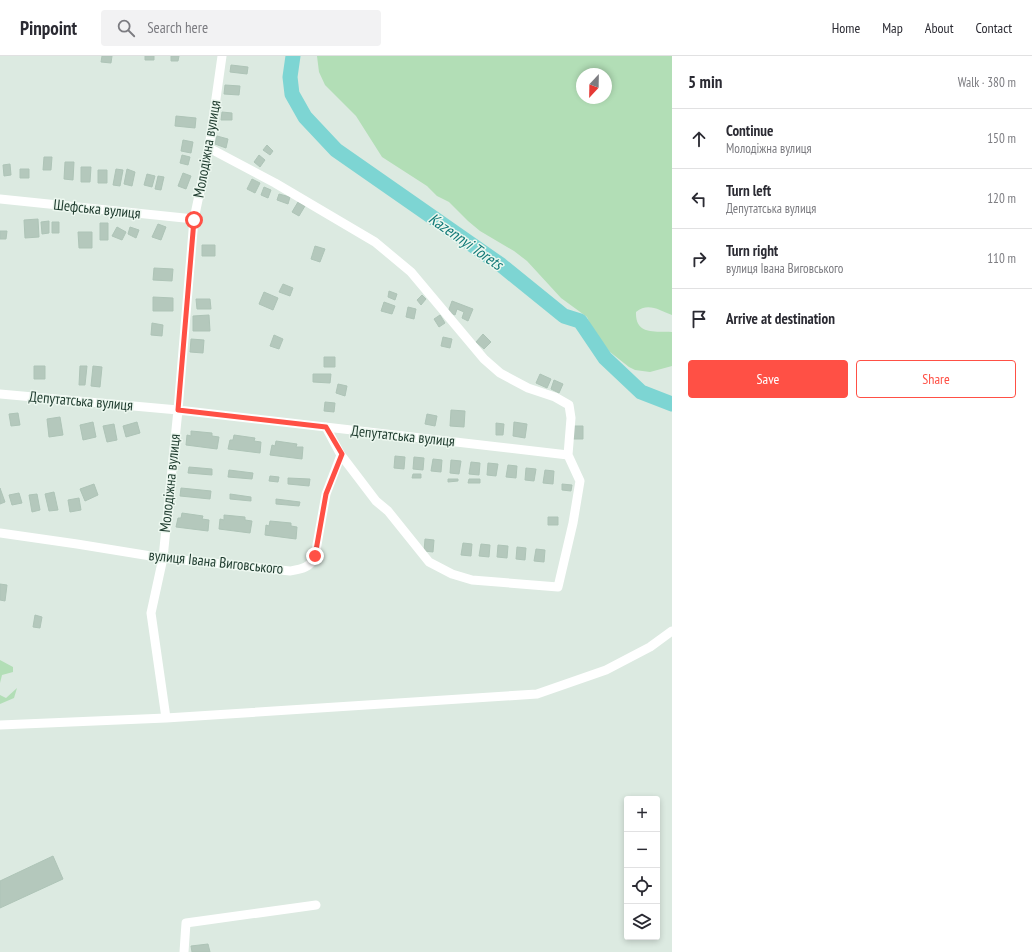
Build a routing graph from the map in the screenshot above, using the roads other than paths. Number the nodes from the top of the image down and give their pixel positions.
1 (222, 56) edge
2 (209, 148) junction
3 (0, 199) edge
4 (194, 220) junction
5 (0, 394) edge
6 (178, 410) junction
7 (326, 427) junction
8 (342, 454) junction
9 (568, 455) junction
10 (0, 533) edge
11 (163, 558) junction
12 (672, 631) edge
13 (166, 718) junction
14 (0, 725) edge
15 (316, 905) dead end
16 (184, 952) edge

1 - 2 street, Молодіжна вулиця
2 - 4 street, Молодіжна вулиця
2 - 9 street
3 - 4 street, Шефська вулиця
4 - 6 street, Молодіжна вулиця
5 - 6 street, Депутатська вулиця
6 - 7 street, Депутатська вулиця
6 - 11 street, Молодіжна вулиця
7 - 8 street
7 - 9 street, Депутатська вулиця
8 - 9 street
8 - 11 street, вулиця Івана Виговського
10 - 11 street, вулиця Івана Виговського
11 - 13 street, Молодіжна вулиця
12 - 13 street
13 - 14 street
15 - 16 street

